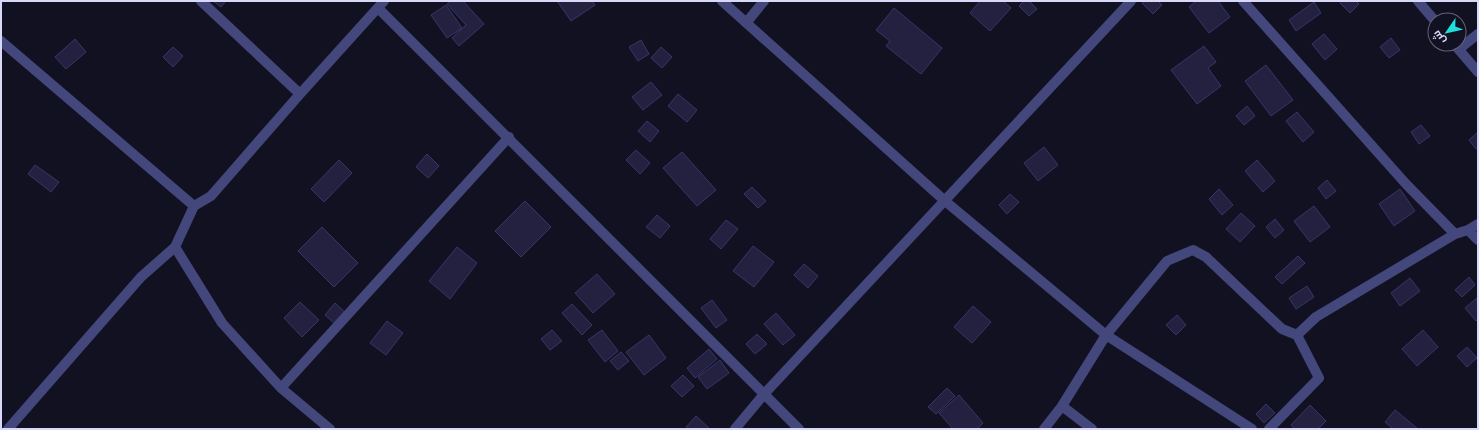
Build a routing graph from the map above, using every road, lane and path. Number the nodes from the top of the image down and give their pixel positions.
1 (201, 1) edge
2 (722, 1) edge
3 (764, 1) edge
4 (1131, 1) edge
5 (1243, 1) edge
6 (1418, 1) edge
7 (381, 4) edge
8 (1427, 12) edge
9 (746, 23) junction
10 (1478, 34) edge
11 (1467, 40) edge
12 (1, 41) edge
13 (1461, 52) edge
14 (1478, 72) edge
15 (300, 94) junction
16 (509, 138) junction
17 (945, 201) junction
18 (194, 206) junction
19 (1478, 224) edge
20 (1468, 230) junction
21 (1455, 234) junction
22 (1478, 240) edge
23 (175, 247) junction
24 (1297, 334) junction
25 (1106, 335) junction
26 (281, 388) junction
27 (765, 393) junction
28 (1062, 406) junction
29 (8, 429) edge
30 (330, 429) edge
31 (735, 429) edge
32 (799, 429) edge
33 (1044, 429) edge
34 (1092, 429) edge
35 (1252, 429) edge
36 (1269, 429) edge

1 - 15 street
2 - 9 street
3 - 9 street
4 - 17 street
5 - 21 street
6 - 8 street
7 - 15 street
7 - 16 street
9 - 17 street
10 - 11 street
12 - 18 street
13 - 14 street
15 - 18 street
16 - 26 street
16 - 27 street
17 - 25 street
17 - 27 street
18 - 23 street
19 - 20 street
20 - 21 street
20 - 22 street
21 - 24 street
23 - 26 street
23 - 29 street
24 - 25 street
24 - 36 street
25 - 28 street
25 - 35 street
26 - 30 street
27 - 31 street
27 - 32 street
28 - 33 street
28 - 34 street

